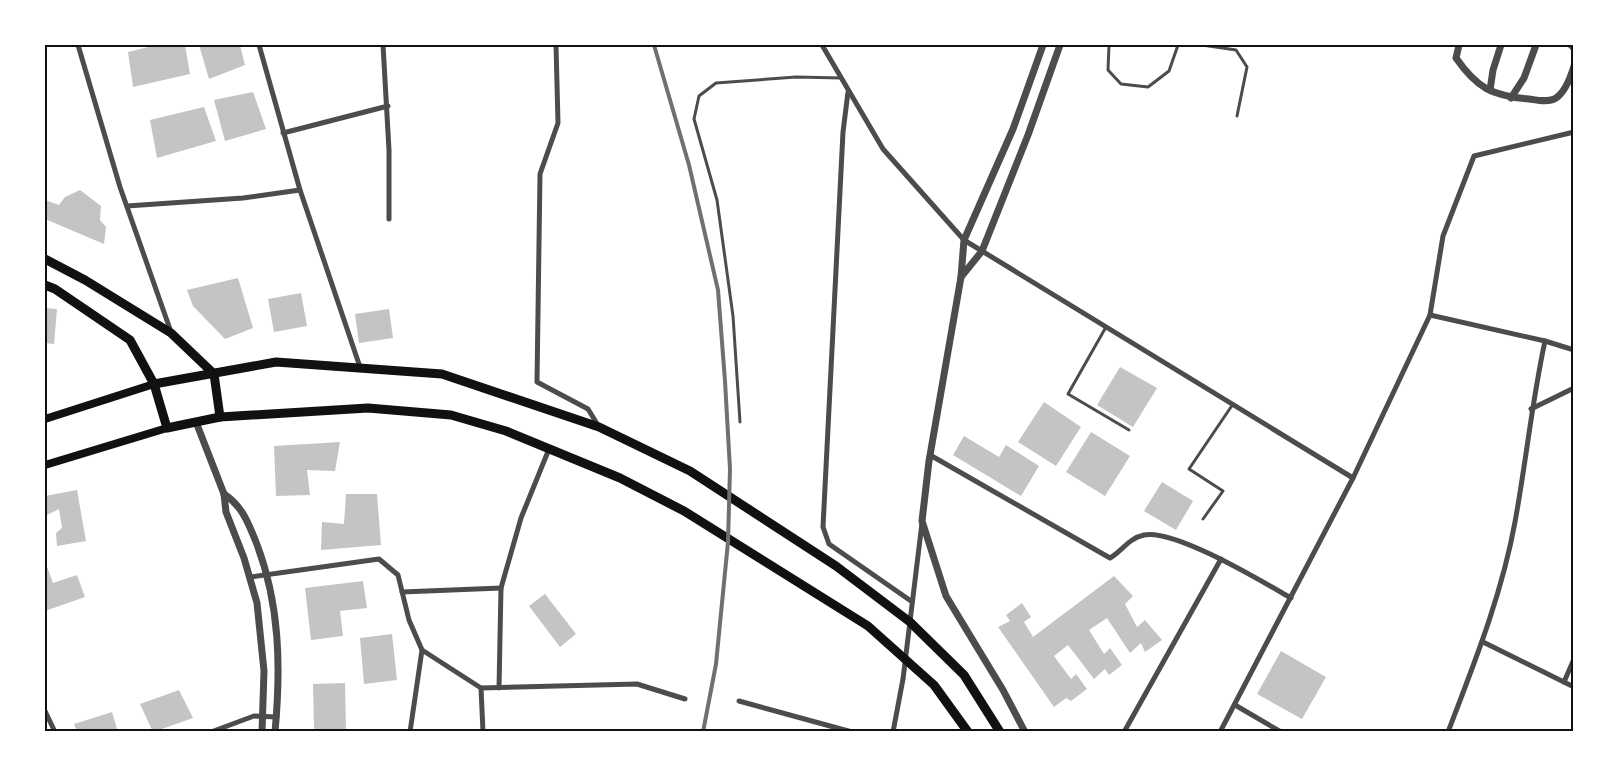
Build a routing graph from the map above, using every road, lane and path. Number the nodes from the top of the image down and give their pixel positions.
1 (78, 45) edge
2 (259, 45) edge
3 (383, 45) edge
4 (556, 45) edge
5 (822, 45) edge
6 (1043, 45) edge
7 (1060, 45) edge
8 (1109, 45) edge
9 (1178, 45) edge
10 (1202, 45) edge
11 (1459, 45) edge
12 (1501, 45) edge
13 (1536, 45) edge
14 (1574, 66) edge
15 (841, 78) junction
16 (848, 90) junction
17 (1490, 90) junction
18 (1511, 98) junction
19 (388, 106) junction
20 (1237, 116) dead end
21 (1574, 132) edge
22 (284, 133) junction
23 (300, 190) junction
24 (127, 206) junction
25 (389, 219) dead end
26 (964, 240) junction
27 (982, 251) junction
28 (45, 259) edge
29 (961, 277) junction
30 (45, 285) edge
31 (1430, 315) junction
32 (1106, 327) junction
33 (171, 333) junction
34 (1545, 341) junction
35 (1574, 350) edge
36 (360, 367) junction
37 (214, 374) junction
38 (153, 384) junction
39 (1574, 388) edge
40 (1233, 404) junction
41 (1531, 410) junction
42 (220, 417) junction
43 (45, 419) edge
44 (196, 422) junction
45 (740, 422) dead end
46 (599, 427) junction
47 (167, 428) junction
48 (1129, 430) dead end
49 (549, 449) junction
50 (930, 455) junction
51 (45, 465) edge
52 (1353, 478) junction
53 (224, 494) junction
54 (1203, 519) dead end
55 (922, 521) junction
56 (1221, 559) junction
57 (267, 575) junction
58 (251, 578) junction
59 (501, 588) junction
60 (402, 592) junction
61 (1290, 598) junction
62 (911, 601) junction
63 (1483, 642) junction
64 (422, 650) junction
65 (1574, 659) edge
66 (1564, 682) junction
67 (1574, 687) edge
68 (481, 688) junction
69 (499, 688) junction
70 (685, 699) dead end
71 (739, 701) dead end
72 (1235, 705) junction
73 (45, 711) edge
74 (264, 717) junction
75 (277, 717) junction
76 (55, 732) edge
77 (211, 732) edge
78 (262, 732) edge
79 (275, 732) edge
80 (410, 732) edge
81 (483, 732) edge
82 (852, 732) edge
83 (893, 732) edge
84 (968, 732) edge
85 (1000, 732) edge
86 (1025, 732) edge
87 (1124, 732) edge
88 (1220, 732) edge
89 (1281, 732) edge
90 (1448, 732) edge

1 - 24 street
2 - 22 street
3 - 19 street
4 - 46 street
5 - 15 street
6 - 26 street
7 - 27 street
8 - 9 lane
10 - 20 lane
11 - 17 street
12 - 17 street
13 - 18 street
14 - 18 street
15 - 16 street
15 - 45 lane
16 - 26 street
16 - 62 street
17 - 18 street
19 - 22 street
19 - 25 street
21 - 31 street
22 - 23 street
23 - 24 street
23 - 36 street
24 - 33 street
26 - 27 street
26 - 29 street
27 - 29 street
27 - 32 street
28 - 33 main road
29 - 50 street
30 - 38 main road
31 - 34 street
31 - 52 street
32 - 40 street
32 - 48 lane
33 - 37 main road
34 - 35 street
34 - 41 street
36 - 37 main road
36 - 46 main road
37 - 38 main road
37 - 42 main road
38 - 43 main road
38 - 47 main road
39 - 41 street
40 - 52 street
40 - 54 lane
41 - 63 street
42 - 44 main road
42 - 49 main road
44 - 47 main road
44 - 53 street
46 - 85 main road
47 - 51 main road
49 - 59 street
49 - 84 main road
50 - 55 street
50 - 56 street
52 - 61 street
53 - 57 street
53 - 58 street
55 - 62 street
55 - 86 street
56 - 61 street
56 - 87 street
57 - 58 street
57 - 60 street
57 - 75 street
58 - 74 street
59 - 60 street
59 - 69 street
60 - 64 street
61 - 72 street
62 - 83 street
63 - 66 street
63 - 90 street
64 - 68 street
64 - 80 street
65 - 66 street
66 - 67 street
68 - 69 street
68 - 81 street
69 - 70 street
71 - 82 street
72 - 88 street
72 - 89 street
73 - 76 street
74 - 75 street
74 - 77 street
74 - 78 street
75 - 79 street

